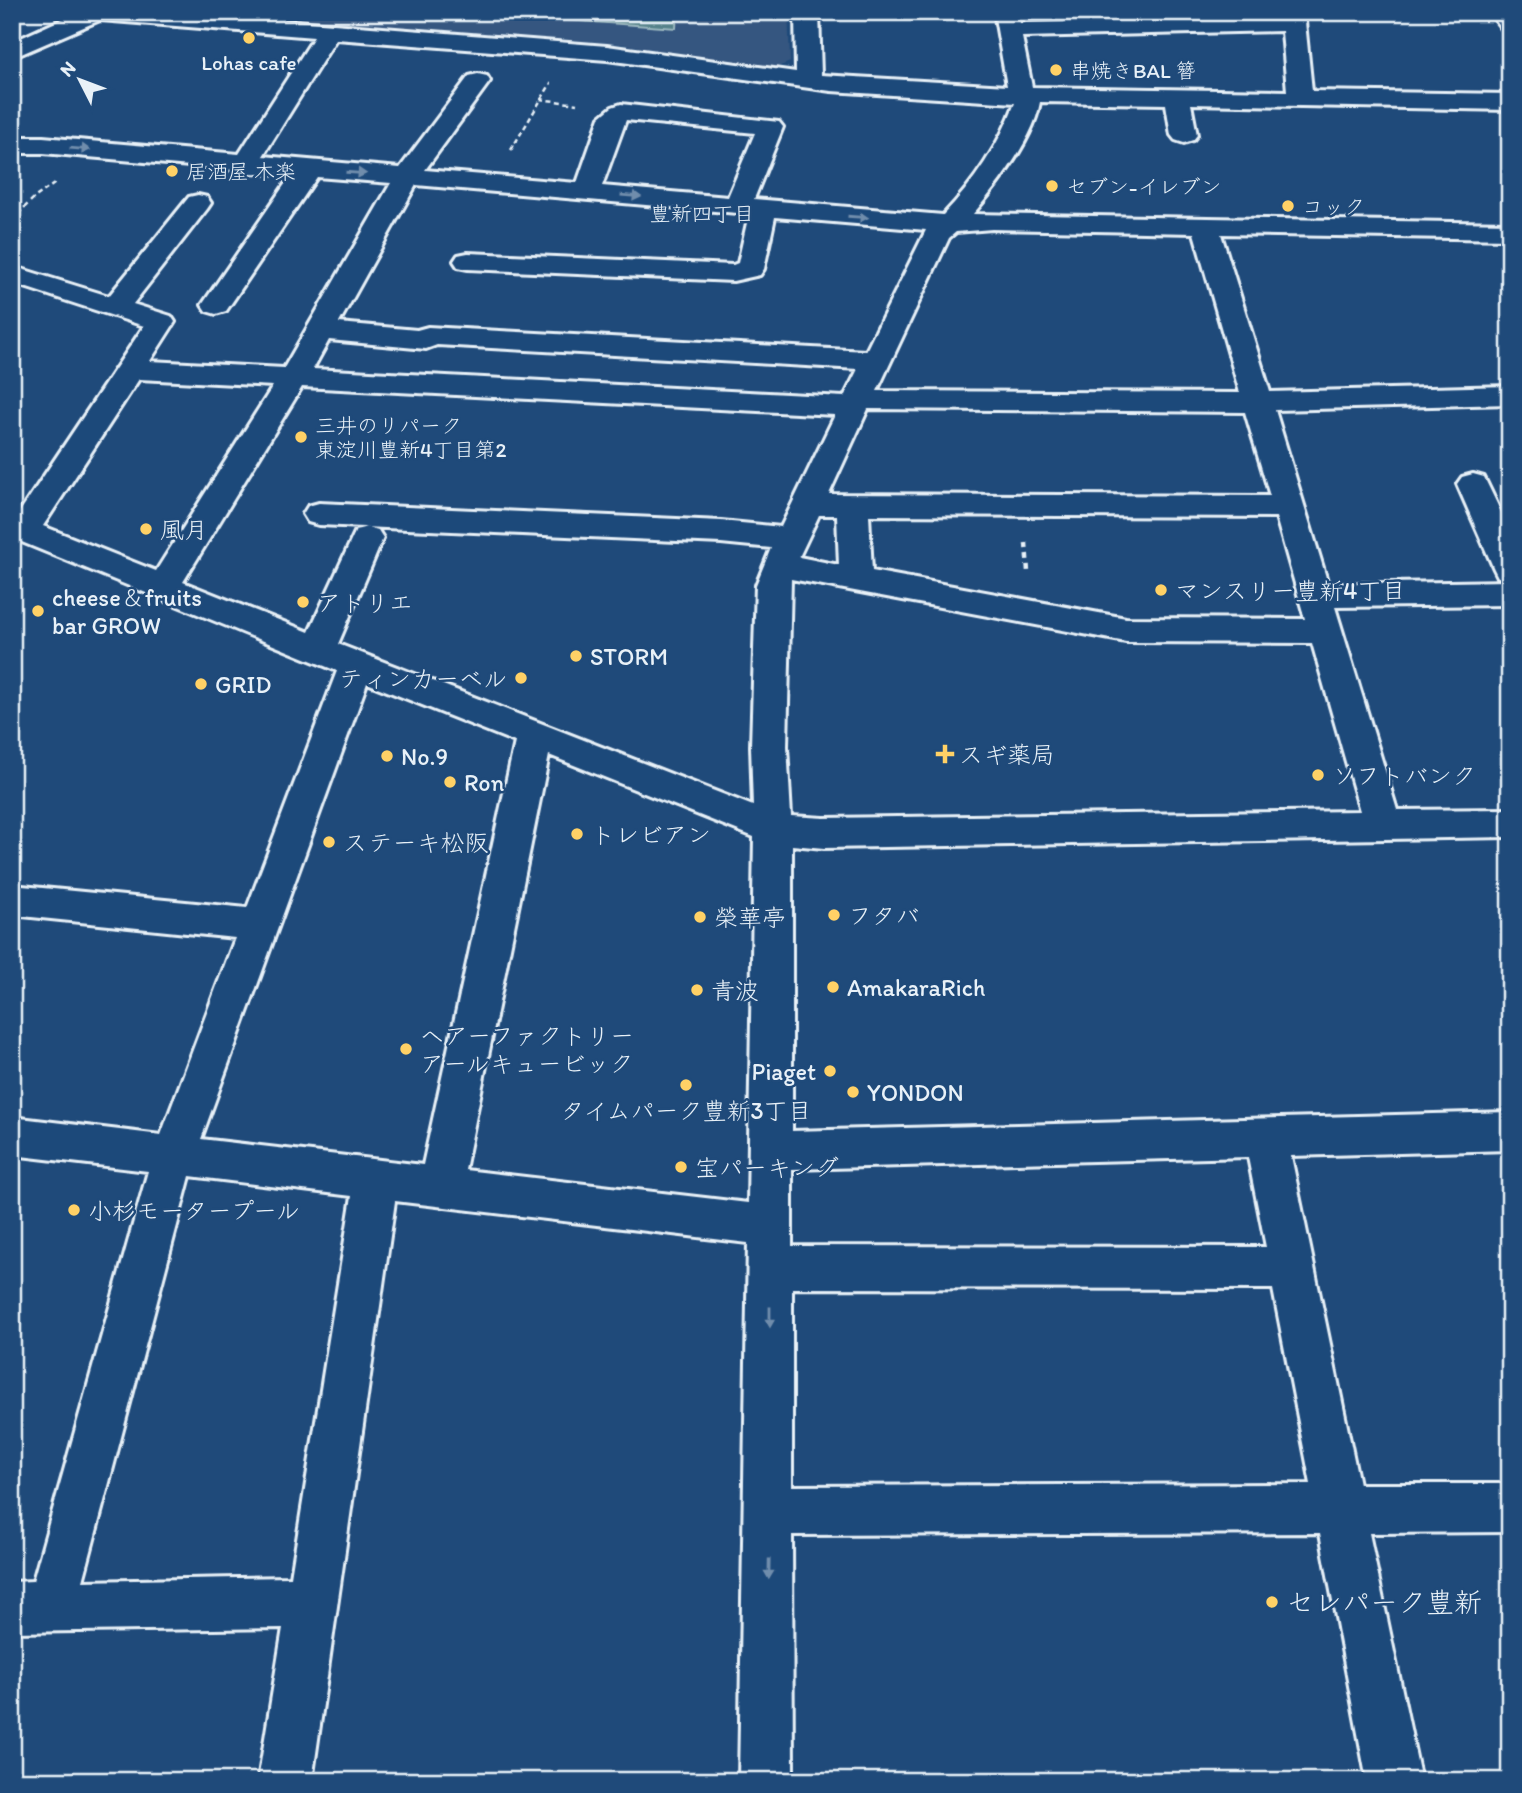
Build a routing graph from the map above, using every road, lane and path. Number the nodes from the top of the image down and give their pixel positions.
1 (807, 12) edge
2 (1501, 12) edge
3 (94, 13) edge
4 (1292, 18) edge
5 (1007, 21) edge
6 (1510, 24) edge
7 (330, 30) junction
8 (12, 51) edge
9 (574, 51) junction
10 (478, 81) dead end
11 (810, 82) junction
12 (1025, 94) junction
13 (1177, 96) junction
14 (1300, 98) junction
15 (1510, 102) edge
16 (1184, 135) dead end
17 (12, 145) edge
18 (86, 149) junction
19 (245, 165) junction
20 (308, 170) junction
21 (408, 176) junction
22 (492, 184) junction
23 (587, 192) junction
24 (198, 203) dead end
25 (750, 207) junction
26 (12, 220) edge
27 (951, 224) junction
28 (1205, 225) junction
29 (1510, 231) edge
30 (468, 261) dead end
31 (12, 274) edge
32 (216, 305) dead end
33 (116, 306) junction
34 (320, 330) junction
35 (876, 361) junction
36 (130, 369) junction
37 (293, 378) junction
38 (1510, 396) edge
39 (856, 403) junction
40 (1258, 404) junction
41 (1474, 484) dead end
42 (808, 504) junction
43 (852, 504) junction
44 (1023, 505) junction
45 (1289, 507) junction
46 (319, 514) dead end
47 (18, 528) edge
48 (367, 538) dead end
49 (785, 552) junction
50 (1510, 569) edge
51 (856, 579) junction
52 (163, 587) junction
53 (1510, 593) edge
54 (1315, 596) junction
55 (1031, 612) junction
56 (1325, 631) junction
57 (337, 658) junction
58 (535, 734) junction
59 (1510, 823) edge
60 (1383, 825) junction
61 (773, 829) junction
62 (12, 900) edge
63 (260, 925) junction
64 (1510, 1132) edge
65 (12, 1136) edge
66 (1266, 1138) junction
67 (772, 1151) junction
68 (175, 1153) junction
69 (376, 1179) junction
70 (440, 1185) junction
71 (771, 1246) junction
72 (1292, 1268) junction
73 (1339, 1508) junction
74 (1510, 1508) edge
75 (770, 1511) junction
76 (312, 1602) junction
77 (32, 1606) edge
78 (285, 1781) edge
79 (766, 1781) edge
80 (1394, 1781) edge

1 - 11 street
2 - 6 street
3 - 7 street
3 - 8 street
4 - 5 street
4 - 14 street
5 - 12 street
7 - 9 street
7 - 19 street
9 - 11 street
9 - 22 path
10 - 21 street
11 - 12 street
12 - 13 street
12 - 27 street
13 - 14 street
13 - 16 street
14 - 15 street
17 -> 18 street
18 - 19 street
18 - 26 path
19 - 20 street
20 -> 21 street
20 - 32 street
21 - 22 street
21 - 34 street
22 - 23 street
23 -> 25 street
23 - 25 street
24 - 33 street
25 -> 27 street
25 - 30 street
27 - 28 street
27 - 35 street
28 - 29 street
28 - 40 street
31 - 33 street
33 - 36 street
34 - 35 street
34 - 37 street
35 - 39 street
36 - 37 street
36 - 47 street
37 - 39 street
37 - 52 street
38 - 40 street
39 - 40 street
39 - 42 street
40 - 45 street
41 - 50 street
42 - 43 street
42 - 49 street
43 - 44 street
43 - 51 street
44 - 45 street
44 - 55 path
45 - 54 street
46 - 49 street
47 - 52 street
48 - 57 street
49 - 51 street
49 - 61 street
51 - 55 street
52 - 57 street
53 - 54 street
54 - 56 street
55 - 56 street
56 - 60 street
57 - 58 street
57 - 63 street
58 - 61 street
58 - 70 street
59 - 60 street
60 - 61 street
61 - 67 street
62 - 63 street
63 - 68 street
64 - 66 street
65 - 68 street
66 - 67 street
66 - 72 street
67 - 71 street
68 - 69 street
68 - 77 street
69 - 70 street
69 - 76 street
70 - 71 street
71 - 72 street
71 -> 75 street
72 - 73 street
73 - 74 street
73 - 75 street
73 - 80 street
75 -> 79 street
76 - 77 street
76 - 78 street

